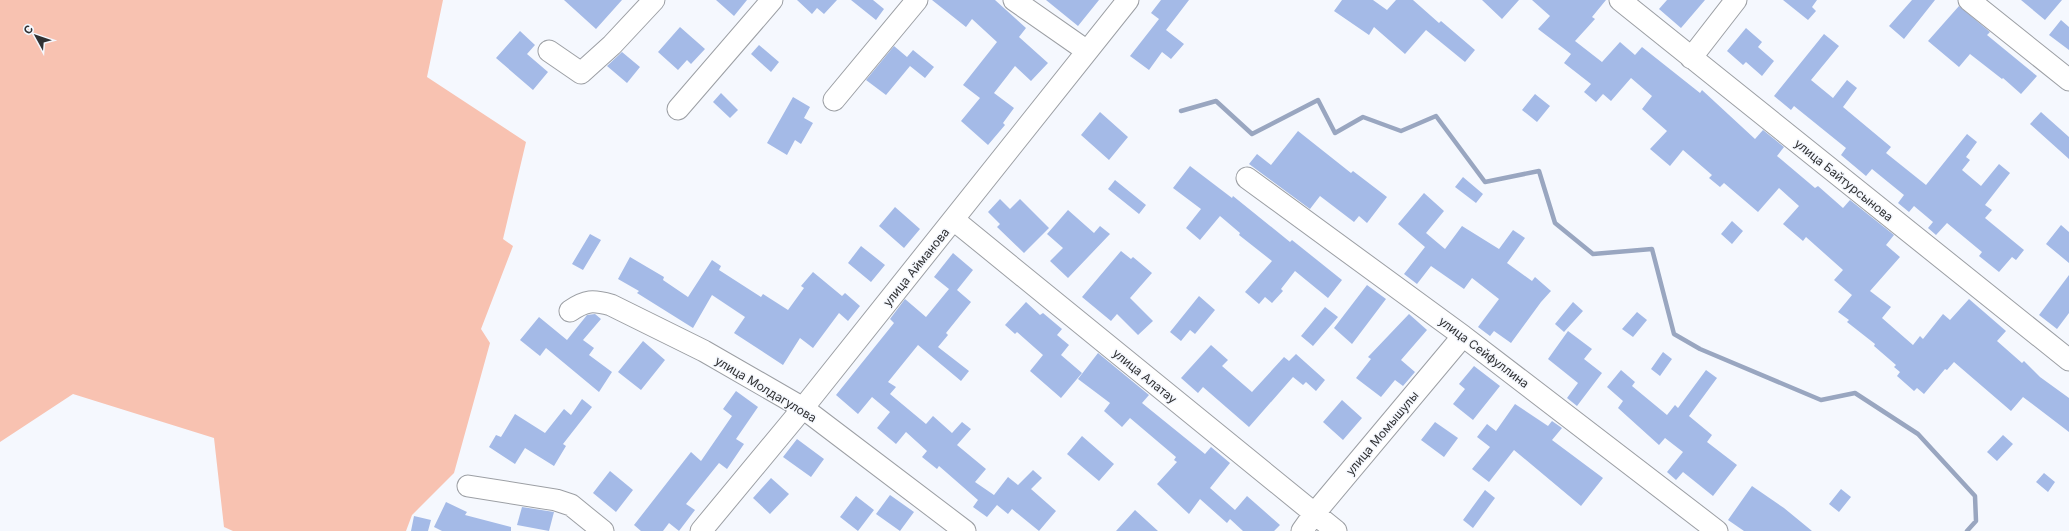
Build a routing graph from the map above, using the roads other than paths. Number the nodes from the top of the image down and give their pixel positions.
1 (654, 0) edge
2 (772, 0) edge
3 (917, 0) edge
4 (1014, 0) edge
5 (1128, 0) edge
6 (1620, 0) edge
7 (1736, 0) edge
8 (1969, 0) edge
9 (549, 51) dead end
10 (1087, 51) junction
11 (1691, 58) junction
12 (2069, 80) edge
13 (834, 100) dead end
14 (678, 109) dead end
15 (1247, 178) dead end
16 (954, 220) junction
17 (570, 311) dead end
18 (1463, 336) junction
19 (2069, 360) edge
20 (803, 408) junction
21 (468, 486) dead end
22 (1314, 514) junction
23 (603, 531) edge
24 (701, 531) edge
25 (965, 531) edge
26 (1302, 531) edge
27 (1336, 531) edge
28 (1717, 531) edge

1 - 9 street
2 - 14 street
3 - 13 street
4 - 10 street
5 - 10 street, улица Айманова
6 - 11 street, улица Байтурсынова
7 - 11 street
8 - 12 street
10 - 16 street, улица Айманова
11 - 19 street, улица Байтурсынова
15 - 18 street, улица Сейфуллина
16 - 20 street, улица Айманова
16 - 22 street, улица Алатау
17 - 20 street, улица Молдагулова
18 - 22 street, улица Момышулы
18 - 28 street, улица Сейфуллина
20 - 24 street, улица Айманова
20 - 25 street, улица Молдагулова
21 - 23 street
22 - 26 street, улица Момышулы
22 - 27 street, улица Алатау

